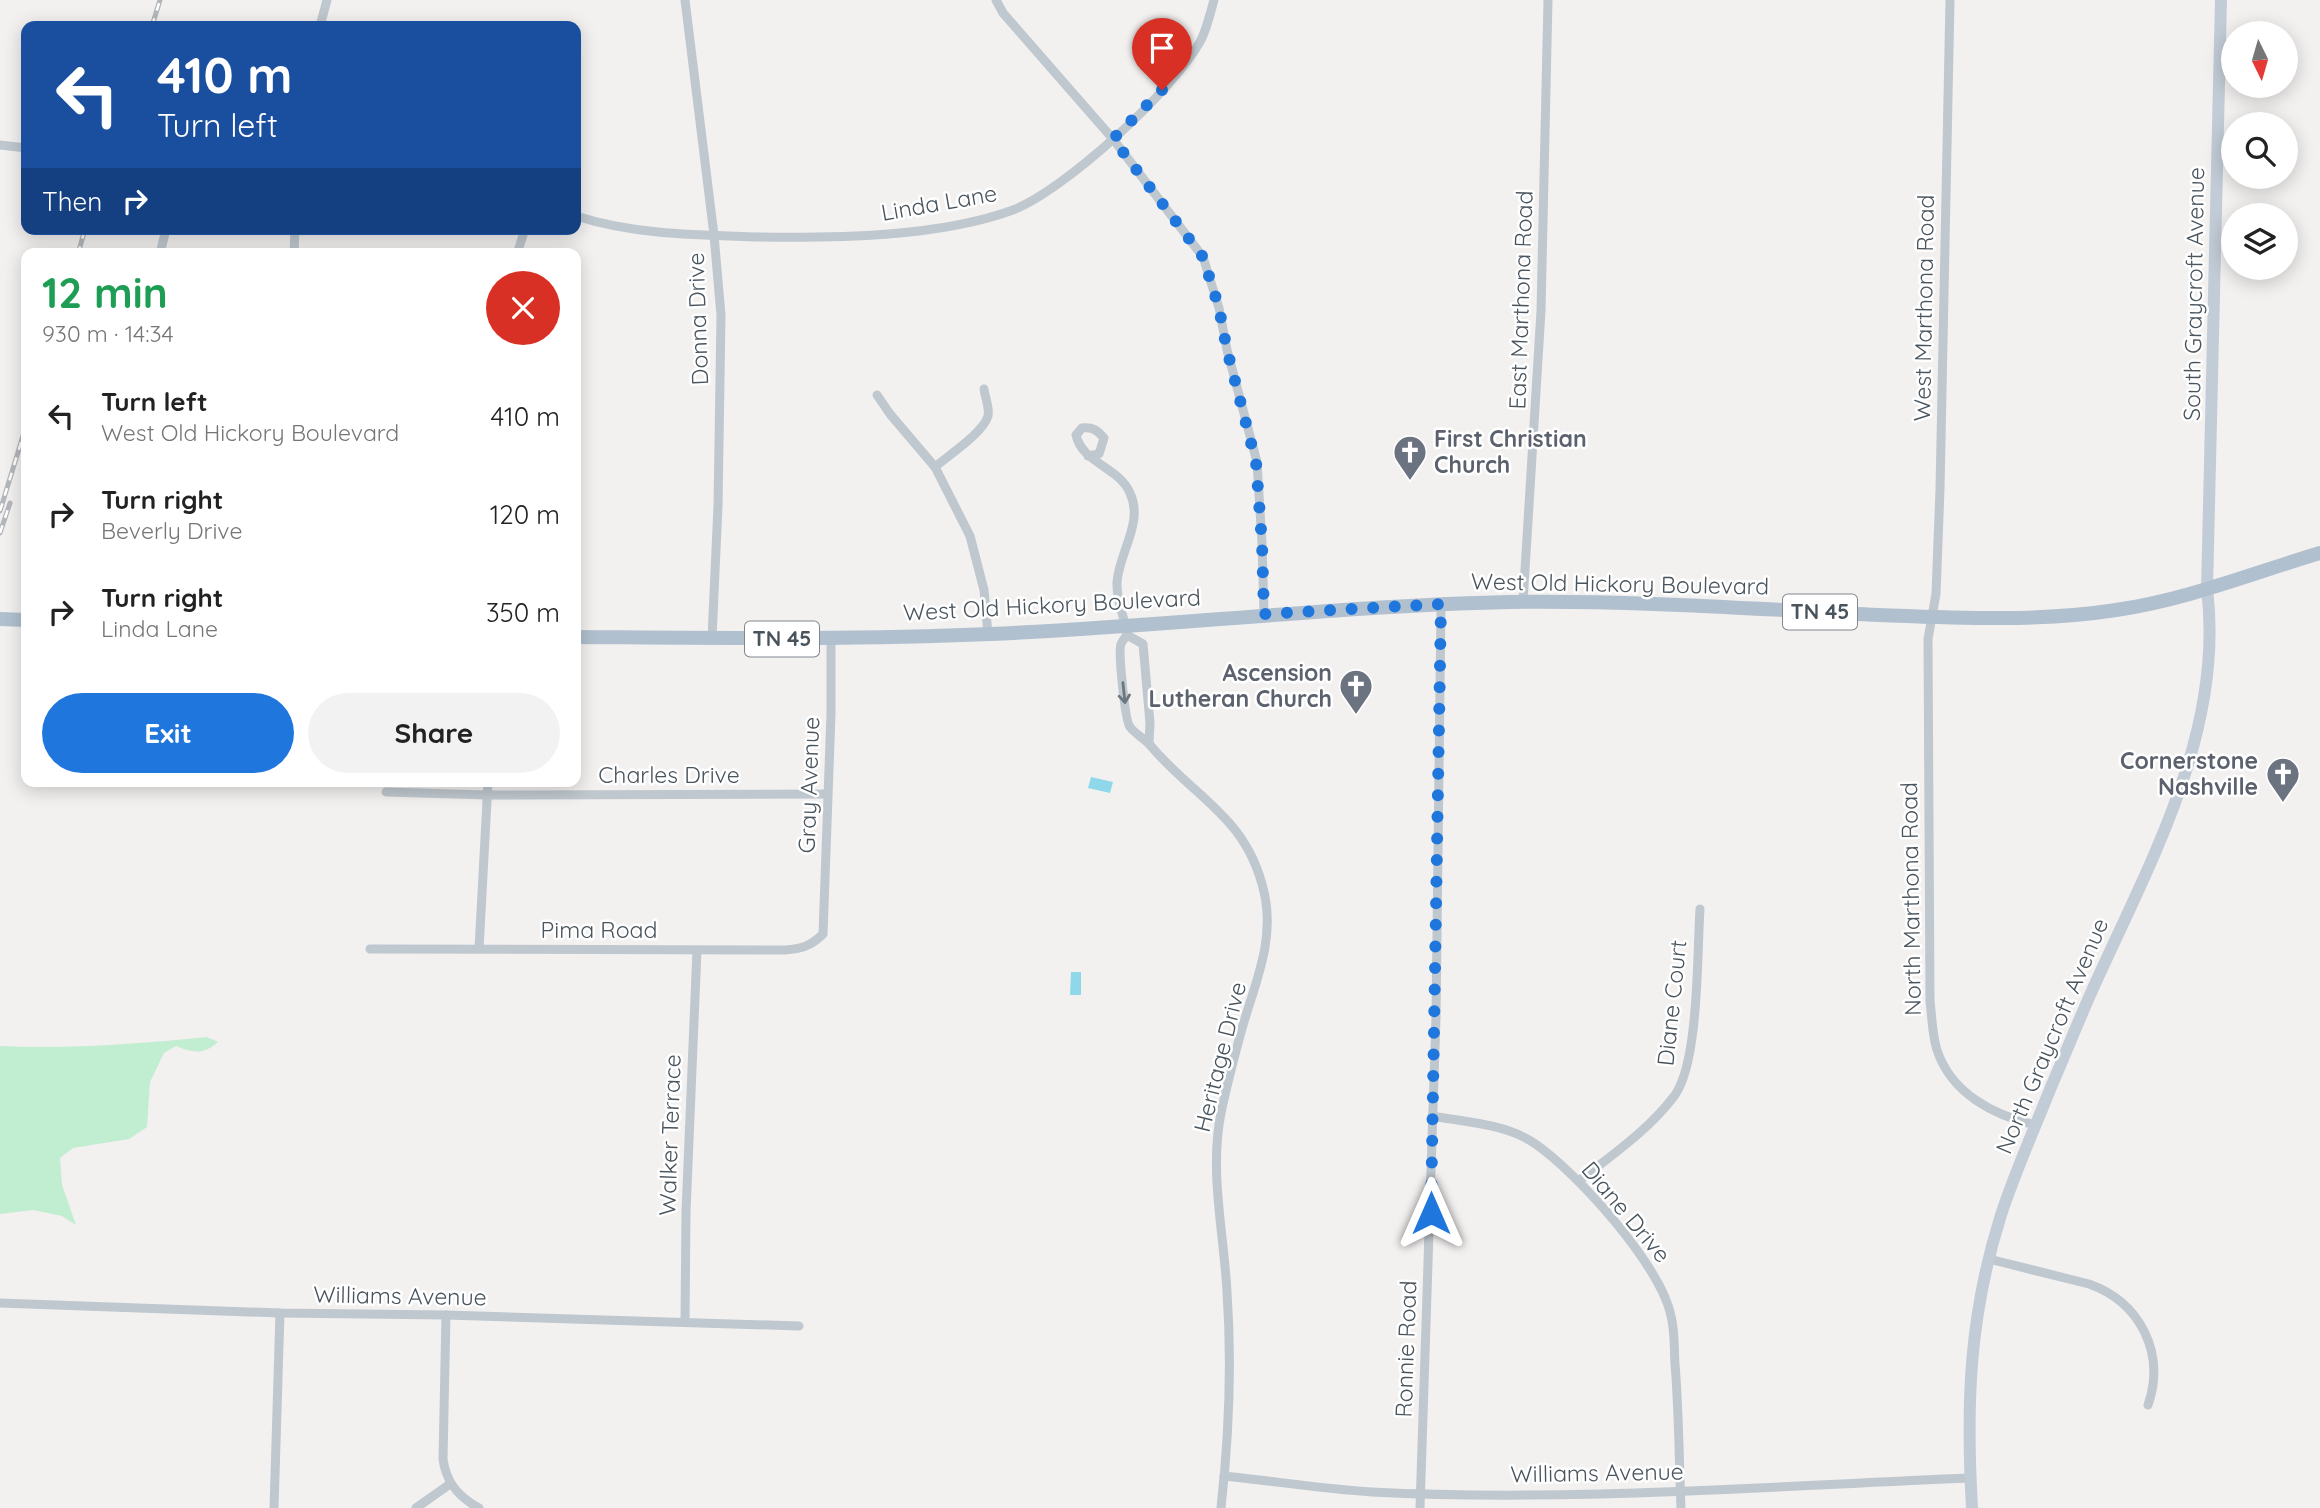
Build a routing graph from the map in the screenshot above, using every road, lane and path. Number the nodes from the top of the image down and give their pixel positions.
1 (327, 0) edge
2 (685, 0) edge
3 (996, 0) edge
4 (1214, 0) edge
5 (1548, 0) edge
6 (1950, 0) edge
7 (2221, 0) edge
8 (321, 21) edge
9 (1113, 139) junction
10 (0, 145) edge
11 (21, 147) edge
12 (581, 217) edge
13 (714, 235) junction
14 (984, 389) dead end
15 (877, 395) dead end
16 (1088, 456) dead end
17 (935, 467) junction
18 (2320, 553) edge
19 (2207, 589) junction
20 (1523, 602) junction
21 (1441, 604) junction
22 (1264, 614) junction
23 (1931, 617) junction
24 (0, 619) edge
25 (21, 620) edge
26 (1126, 631) junction
27 (988, 634) junction
28 (581, 637) edge
29 (712, 638) junction
30 (831, 639) junction
31 (1149, 743) junction
32 (488, 787) edge
33 (386, 792) dead end
34 (487, 794) junction
35 (827, 794) junction
36 (1700, 909) dead end
37 (823, 934) joint
38 (370, 949) dead end
39 (478, 949) junction
40 (697, 950) junction
41 (1432, 1116) junction
42 (2036, 1125) junction
43 (1579, 1181) junction
44 (1989, 1259) junction
45 (0, 1303) edge
46 (281, 1313) junction
47 (446, 1315) junction
48 (685, 1322) junction
49 (799, 1326) dead end
50 (2148, 1405) dead end
51 (1224, 1476) junction
52 (1970, 1478) junction
53 (450, 1484) junction
54 (1680, 1491) junction
55 (1420, 1493) junction
56 (274, 1508) edge
57 (416, 1508) edge
58 (479, 1508) edge
59 (1221, 1508) edge
60 (1420, 1508) edge
61 (1681, 1508) edge
62 (1972, 1508) edge

1 - 8 street
2 - 13 street, Donna Drive
3 - 9 street
4 - 9 street, Linda Lane
5 - 20 street, East Marthona Road
6 - 23 street, West Marthona Road
7 - 19 street, South Graycroft Avenue
9 - 13 street, Linda Lane
9 - 22 street
10 - 11 street
12 - 13 street, Linda Lane
13 - 29 street, Donna Drive
14 - 17 street
15 - 17 street
16 - 26 street, Heritage Drive
17 - 27 street
18 - 19 main road, West Old Hickory Boulevard / TN 45
19 - 23 main road, West Old Hickory Boulevard / TN 45
19 - 42 street, North Graycroft Avenue
20 - 21 main road, West Old Hickory Boulevard / TN 45
20 - 23 main road, West Old Hickory Boulevard / TN 45
21 - 22 main road, West Old Hickory Boulevard / TN 45
21 - 41 street, Ronnie Road
22 - 26 main road, West Old Hickory Boulevard / TN 45
23 - 42 street, North Marthona Road
24 - 25 main road
26 - 27 main road, West Old Hickory Boulevard / TN 45
26 - 31 street, Heritage Drive
26 -> 31 street, Heritage Drive
27 - 30 main road, West Old Hickory Boulevard / TN 45
28 - 29 main road, West Old Hickory Boulevard / TN 45
29 - 30 main road, West Old Hickory Boulevard / TN 45
30 - 35 street, Gray Avenue
31 - 51 street, Heritage Drive
32 - 34 street
33 - 34 street, Charles Drive
34 - 35 street, Charles Drive
34 - 39 street
35 - 37 street, Gray Avenue
36 - 43 street, Diane Court
37 - 40 street, Pima Road
38 - 39 street, Pima Road
39 - 40 street, Pima Road
40 - 48 street, Walker Terrace
41 - 43 street, Diane Drive
41 - 55 street, Ronnie Road
42 - 44 street, North Graycroft Avenue
43 - 54 street, Diane Drive
44 - 50 street
44 - 52 street, North Graycroft Avenue
45 - 46 street, Williams Avenue
46 - 47 street, Williams Avenue
46 - 56 street
47 - 48 street, Williams Avenue
47 - 53 street
48 - 49 street, Williams Avenue
51 - 55 street, Williams Avenue
51 - 59 street, Heritage Drive
52 - 54 street, Williams Avenue
52 - 62 street, North Graycroft Avenue
53 - 57 street
53 - 58 street
54 - 55 street, Williams Avenue
54 - 61 street, Diane Drive
55 - 60 street, Ronnie Road

